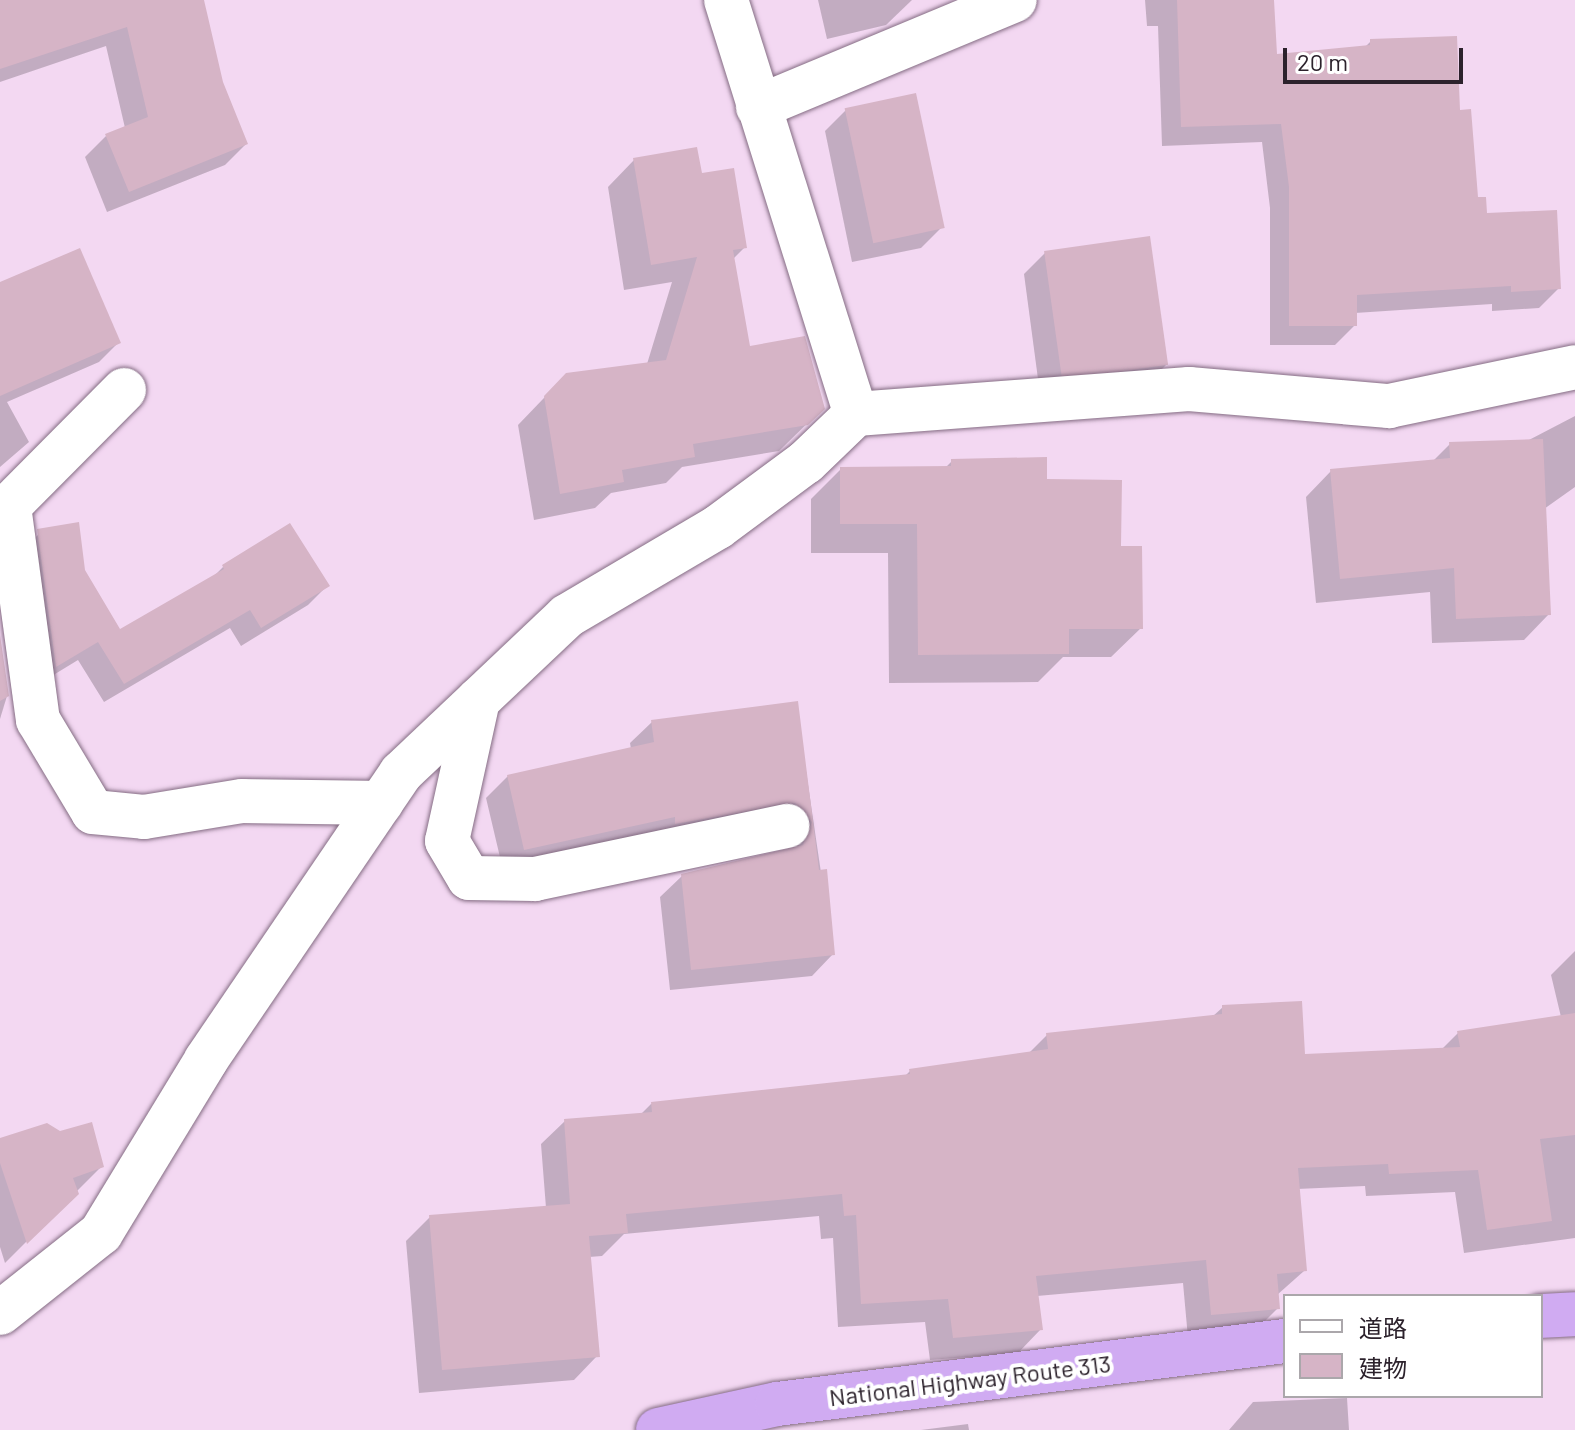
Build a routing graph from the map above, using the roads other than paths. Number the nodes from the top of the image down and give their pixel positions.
1 (726, 0) edge
2 (1015, 0) edge
3 (758, 107) junction
4 (1575, 367) edge
5 (124, 390) dead end
6 (856, 414) junction
7 (478, 700) junction
8 (381, 803) junction
9 (787, 826) dead end
10 (0, 1313) edge
11 (1575, 1314) edge
12 (1543, 1316) edge
13 (1283, 1341) edge
14 (658, 1430) edge

1 - 3 street
2 - 3 street
3 - 6 street
4 - 6 street
5 - 8 street
6 - 7 street
7 - 8 street
7 - 9 street
8 - 10 street
11 - 12 highway
13 - 14 highway, National Highway Route 313

